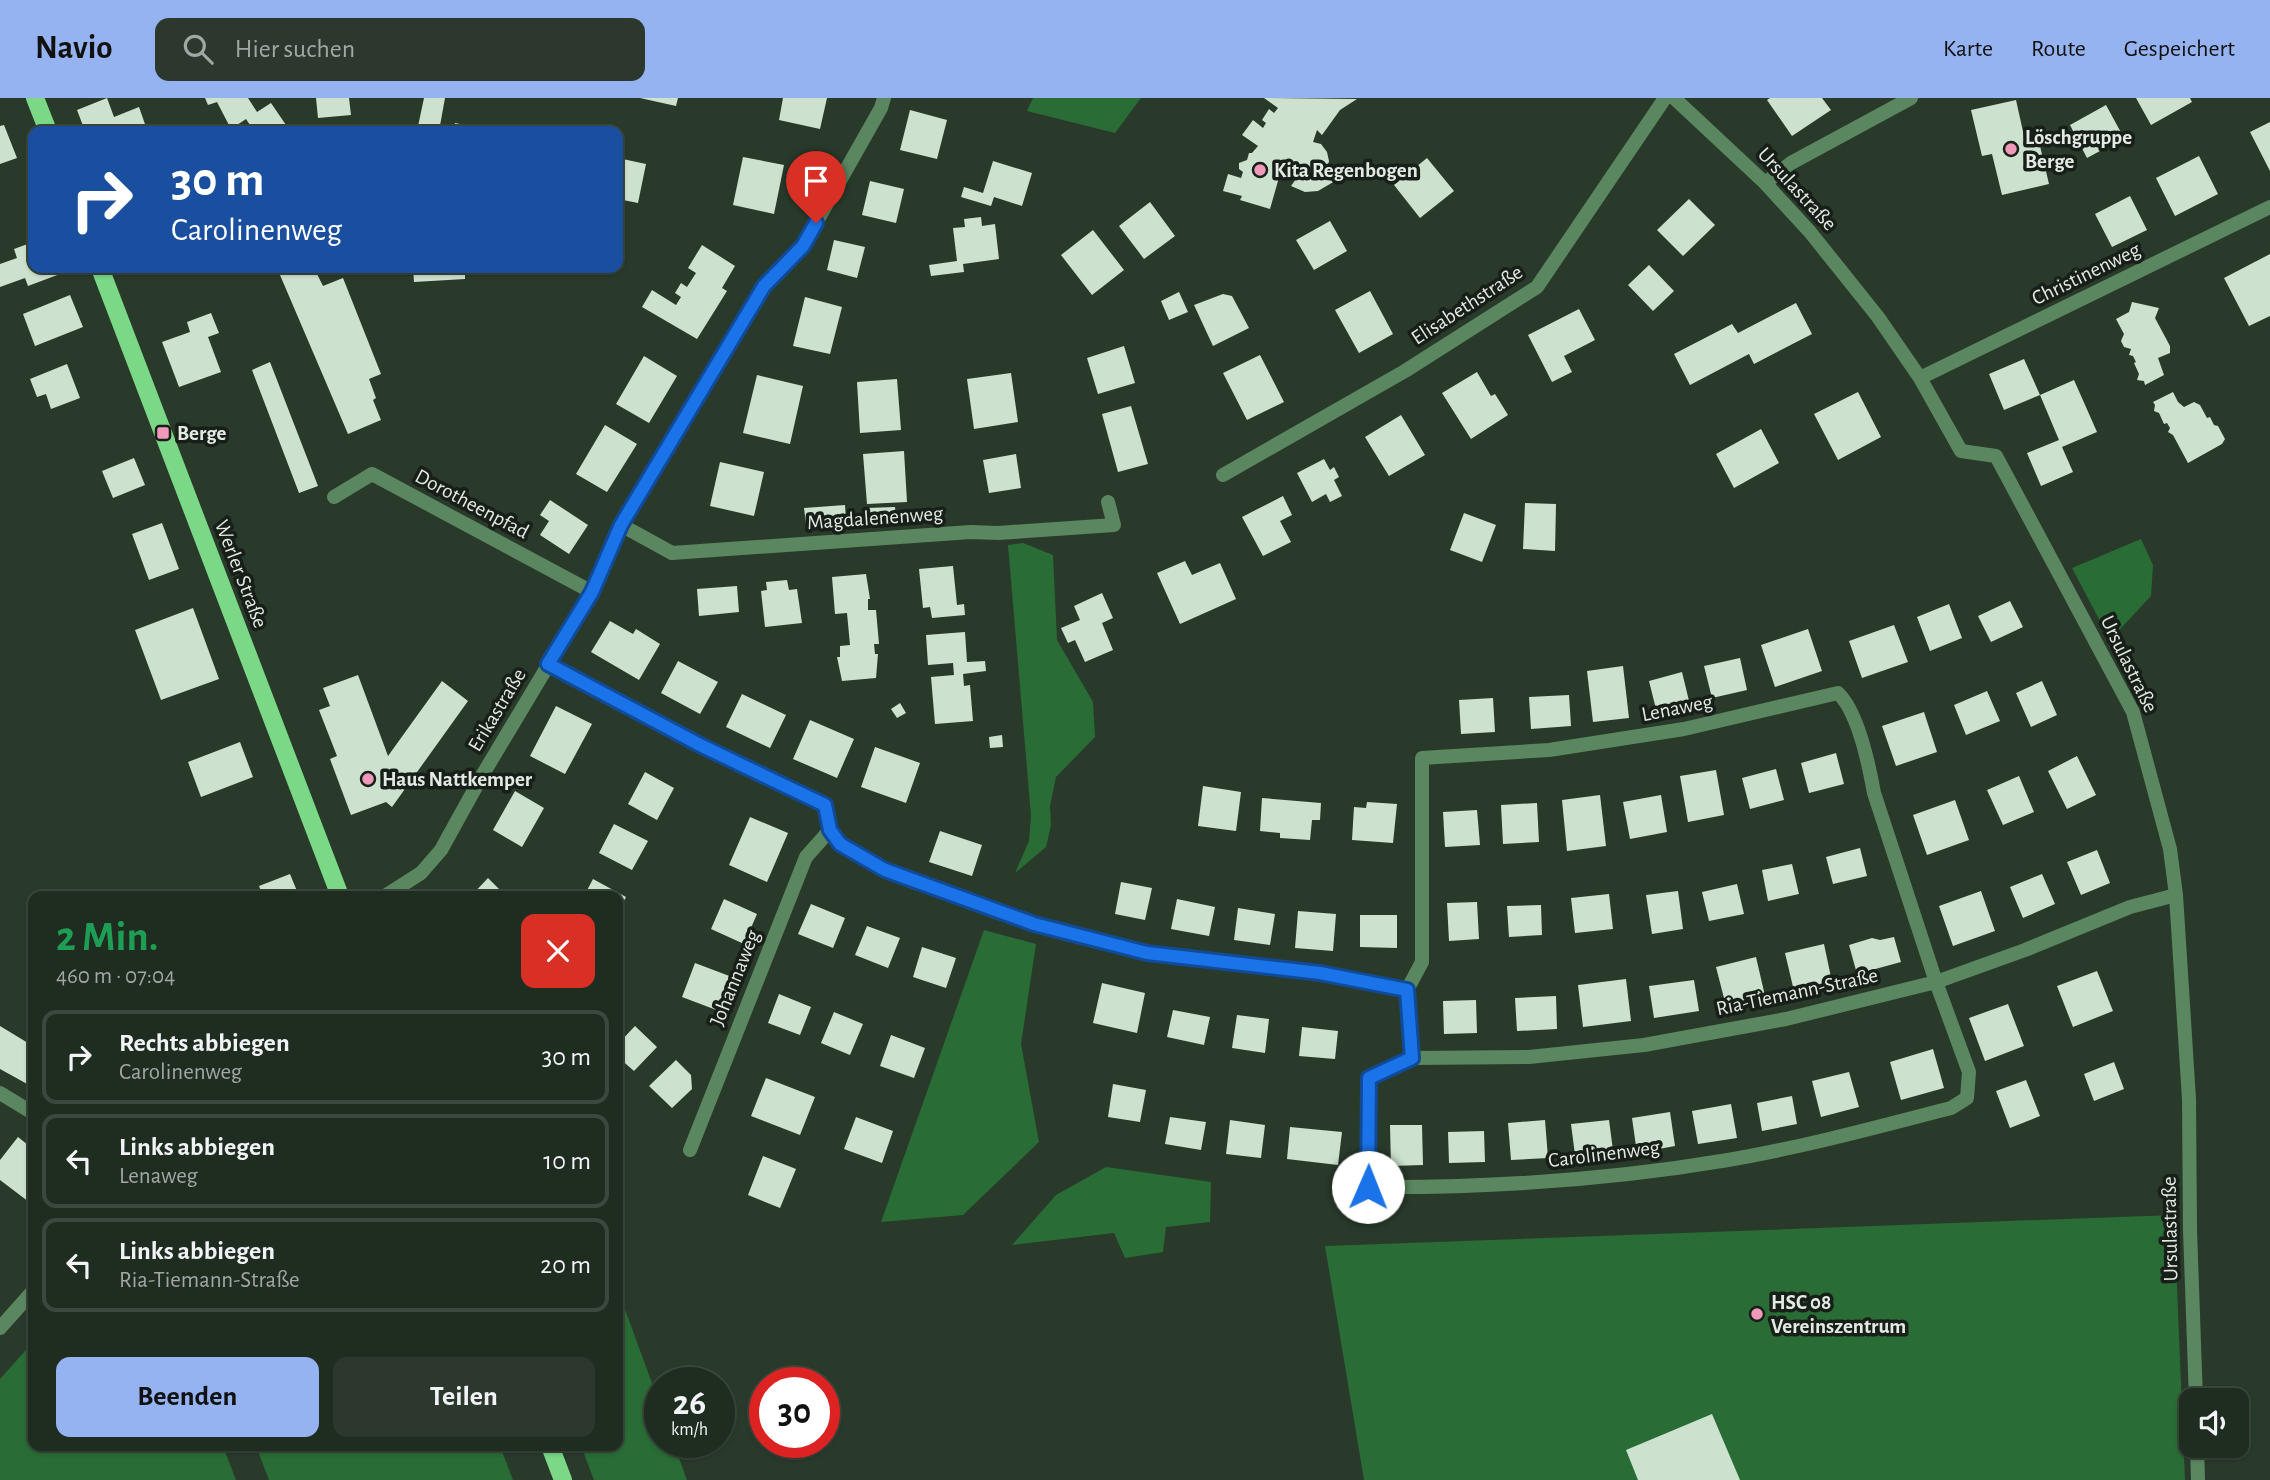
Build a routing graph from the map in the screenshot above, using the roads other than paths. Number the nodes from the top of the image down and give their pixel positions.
1 (35, 98) edge
2 (884, 98) edge
3 (1665, 98) edge
4 (1674, 98) edge
5 (1911, 98) edge
6 (46, 126) edge
7 (1765, 183) junction
8 (2270, 207) edge
9 (102, 273) edge
10 (1920, 378) junction
11 (1223, 475) dead end
12 (334, 497) dead end
13 (1108, 502) dead end
14 (621, 525) junction
15 (592, 592) junction
16 (548, 664) junction
17 (830, 830) junction
18 (338, 891) edge
19 (393, 891) edge
20 (2176, 895) junction
21 (1936, 982) junction
22 (1407, 990) junction
23 (1412, 1058) junction
24 (1969, 1072) joint
25 (0, 1093) edge
26 (28, 1110) edge
27 (690, 1150) dead end
28 (28, 1296) edge
29 (0, 1328) edge
30 (2196, 1388) edge
31 (552, 1451) edge
32 (2198, 1458) edge
33 (563, 1480) edge
34 (2199, 1480) edge

1 - 6 main road
2 - 14 street, Erikastraße
3 - 11 street, Elisabethstraße
4 - 7 street, Ursulastraße
5 - 7 street
7 - 10 street, Ursulastraße
8 - 10 street, Christinenweg
9 - 18 main road, Werler Straße
10 - 20 street, Ursulastraße
12 - 15 street, Dorotheenpfad
13 - 14 street, Magdalenenweg
14 - 15 street, Erikastraße
15 - 16 street, Erikastraße
16 - 17 street
16 - 19 street, Erikastraße
17 - 22 street
17 - 27 street, Johannaweg
20 - 21 street, Ria-Tiemann-Straße
20 - 30 street, Ursulastraße
21 - 22 street, Lenaweg
21 - 23 street, Ria-Tiemann-Straße
21 - 24 street, Lenaweg
22 - 23 street, Lenaweg
23 - 24 street, Carolinenweg
25 - 26 street
28 - 29 street
31 - 33 main road
32 - 34 street

